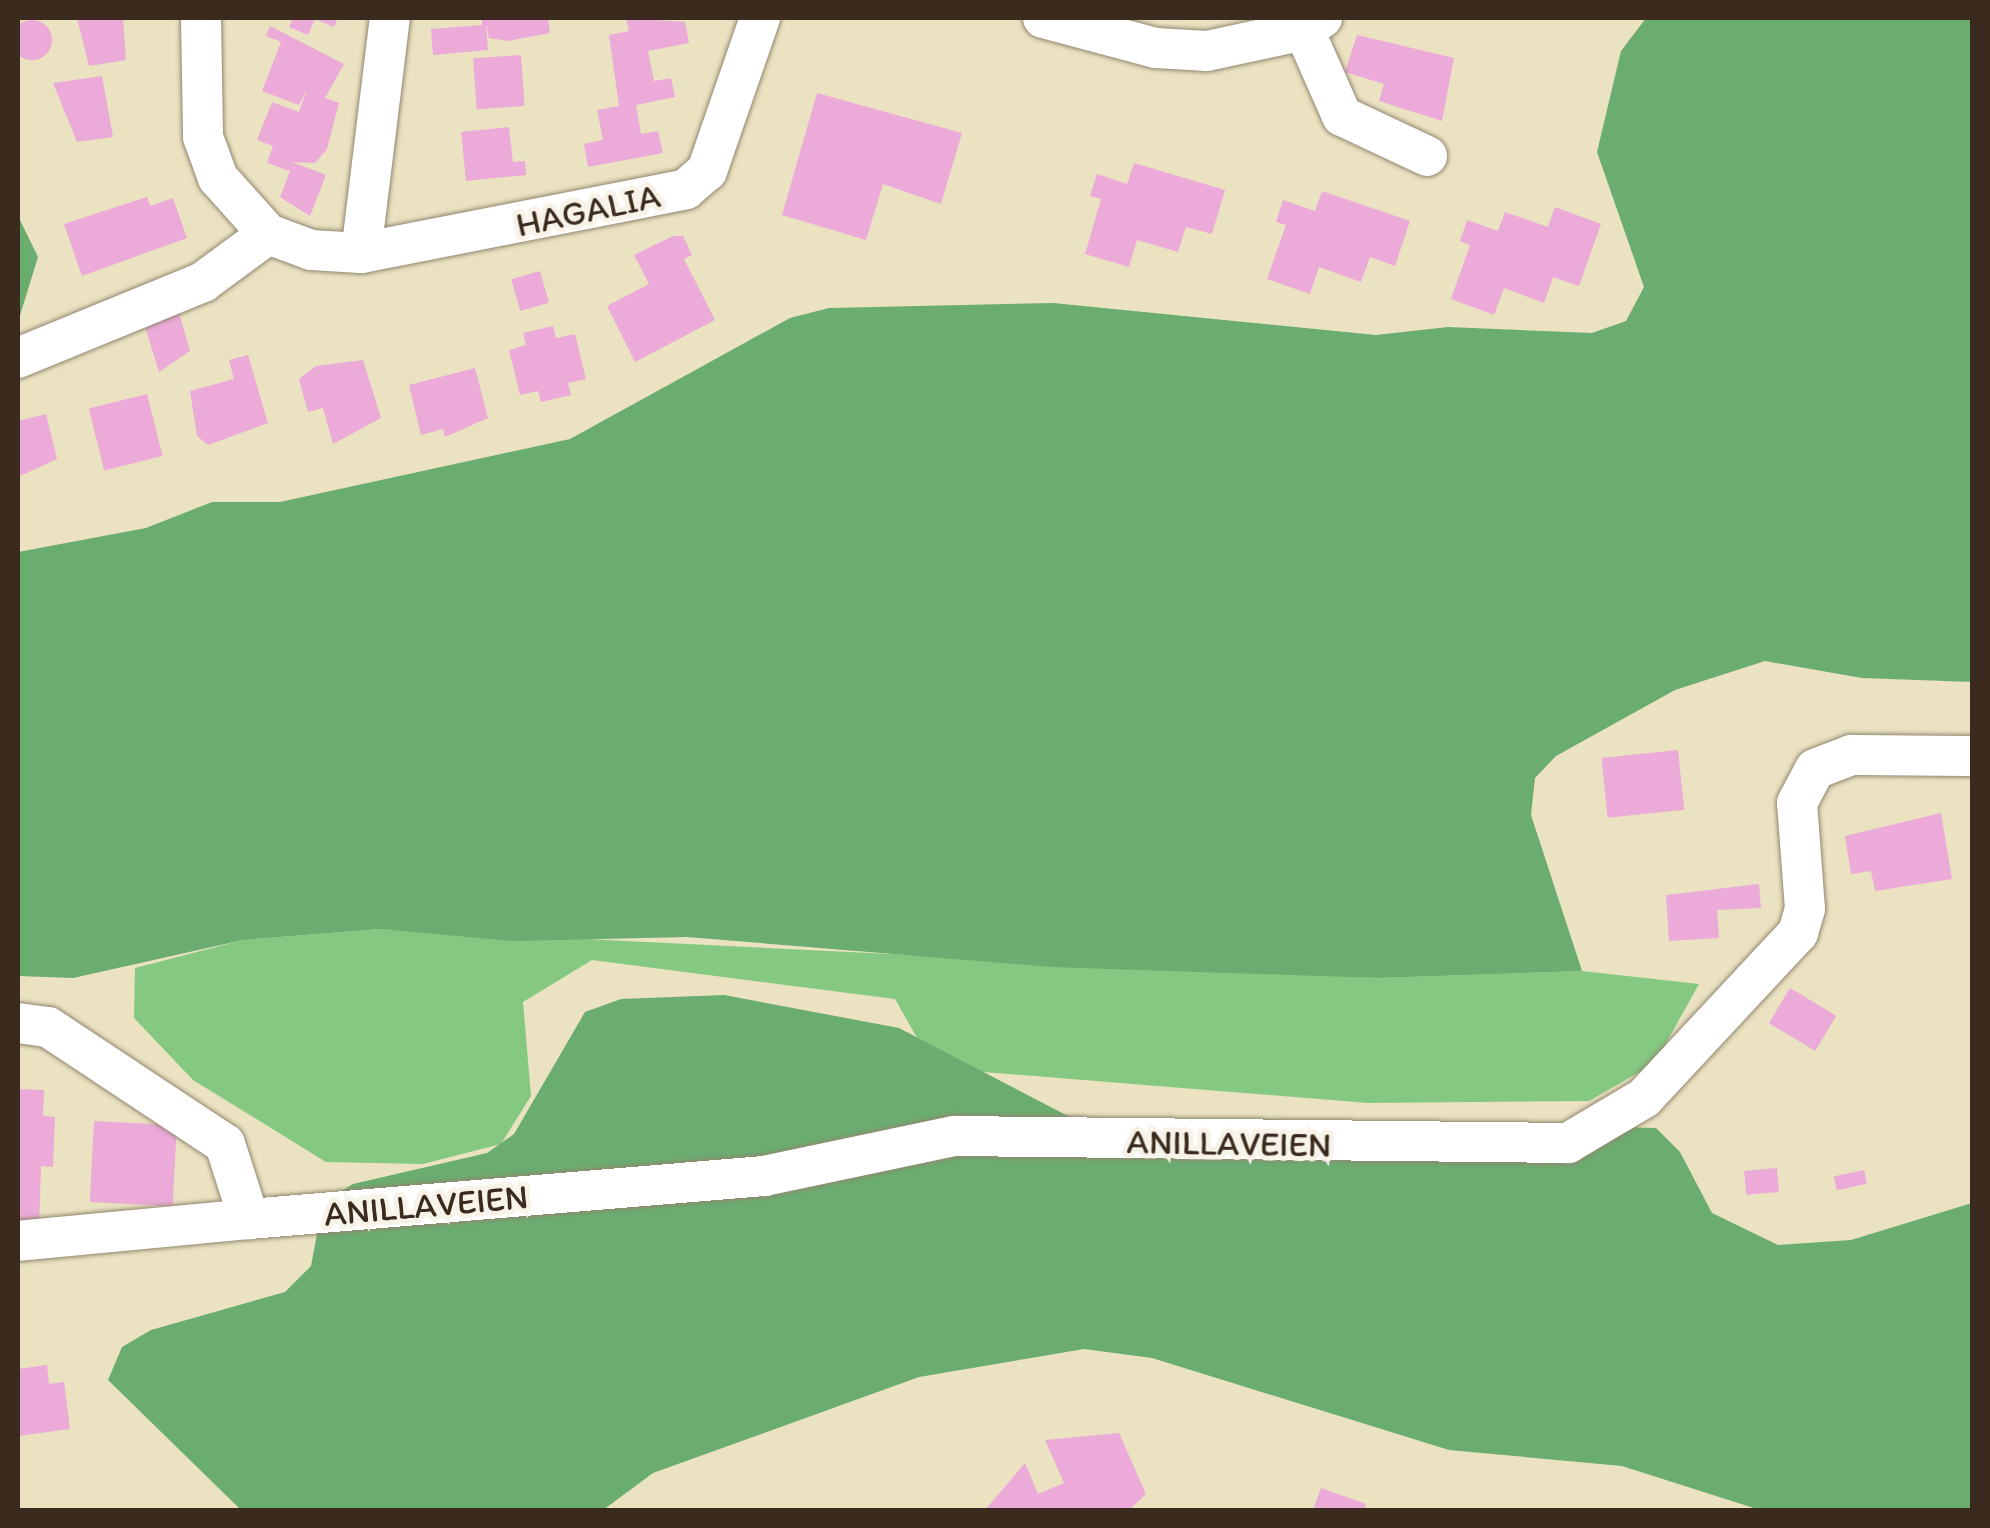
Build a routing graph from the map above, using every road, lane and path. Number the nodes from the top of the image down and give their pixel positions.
1 (201, 18) edge
2 (390, 18) edge
3 (760, 18) edge
4 (1043, 18) edge
5 (1313, 24) edge
6 (1427, 156) dead end
7 (268, 234) junction
8 (362, 253) junction
9 (18, 358) edge
10 (1972, 756) edge
11 (18, 1023) edge
12 (249, 1219) junction
13 (18, 1241) edge

1 - 7 street, HAGALIA
2 - 8 street
3 - 8 street, HAGALIA
4 - 5 street
5 - 6 street
7 - 8 street, HAGALIA
7 - 9 street
10 - 12 street, ANILLAVEIEN
11 - 12 street
12 - 13 street, ANILLAVEIEN

